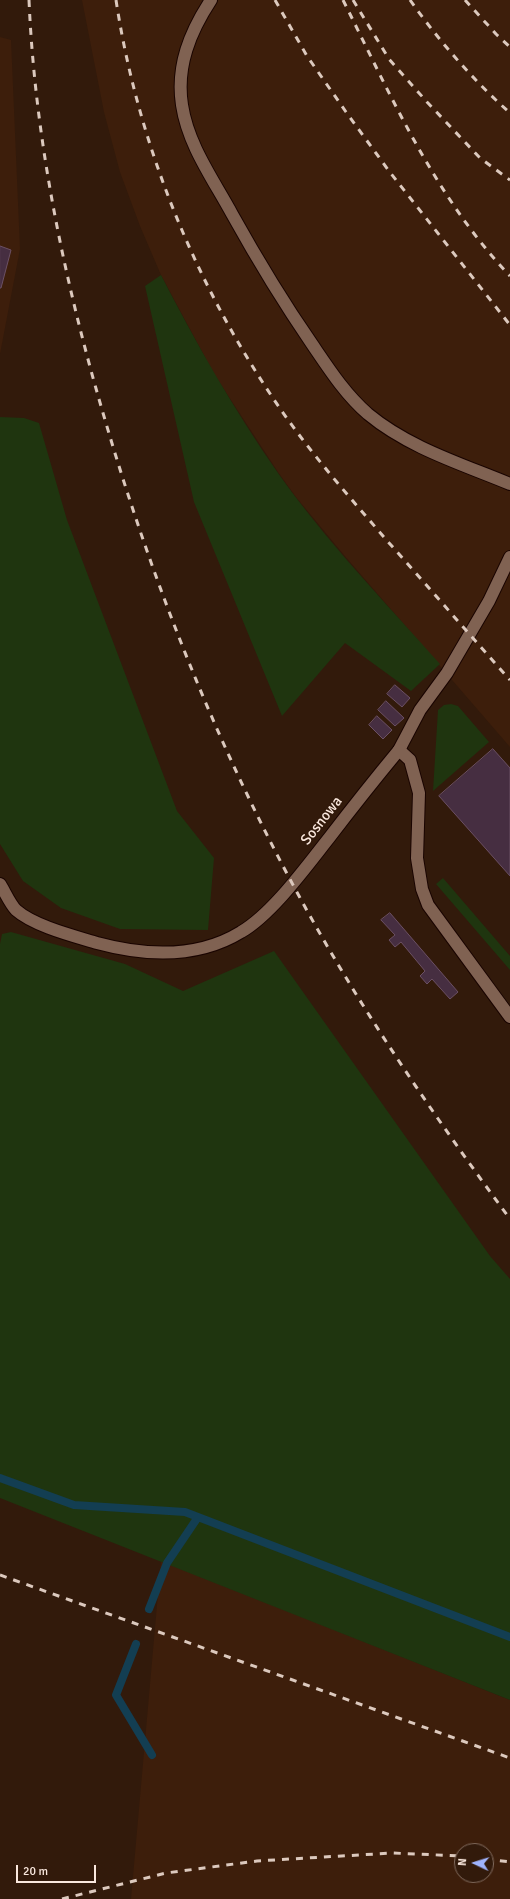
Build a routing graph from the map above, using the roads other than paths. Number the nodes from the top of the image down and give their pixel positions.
1 (211, 0) edge
2 (510, 484) edge
3 (510, 557) edge
4 (399, 750) junction
5 (0, 884) edge
6 (510, 1017) edge

1 - 2 street
3 - 4 street, Sosnowa
4 - 5 street, Sosnowa
4 - 6 street

